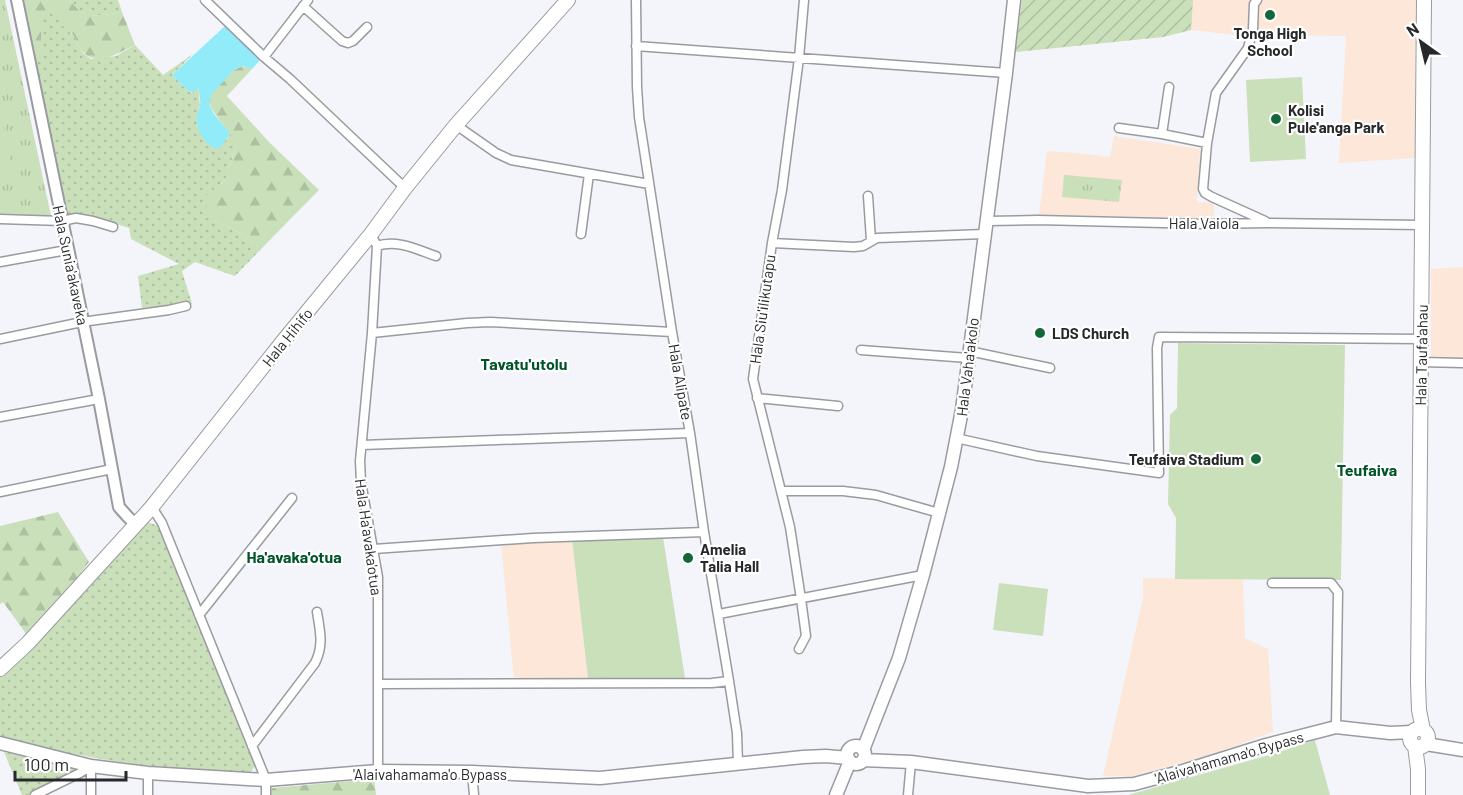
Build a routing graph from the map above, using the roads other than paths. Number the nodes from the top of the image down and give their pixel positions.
1 (16, 0) edge
2 (205, 0) edge
3 (568, 0) edge
4 (636, 0) edge
5 (804, 0) edge
6 (1014, 0) edge
7 (1257, 0) edge
8 (1424, 0) edge
9 (306, 3) edge
10 (367, 27) dead end
11 (636, 46) junction
12 (264, 57) junction
13 (799, 58) junction
14 (1006, 74) junction
15 (1169, 87) dead end
16 (456, 125) junction
17 (1119, 128) dead end
18 (1162, 134) junction
19 (1207, 143) junction
20 (589, 174) junction
21 (649, 184) junction
22 (405, 188) junction
23 (868, 196) dead end
24 (0, 219) edge
25 (62, 221) junction
26 (1268, 223) junction
27 (1422, 225) junction
28 (113, 227) dead end
29 (985, 227) junction
30 (581, 234) dead end
31 (374, 240) junction
32 (871, 240) junction
33 (772, 243) junction
34 (67, 250) junction
35 (436, 256) dead end
36 (0, 262) edge
37 (186, 306) dead end
38 (82, 322) junction
39 (672, 332) junction
40 (372, 333) junction
41 (0, 339) edge
42 (1420, 339) junction
43 (861, 350) dead end
44 (968, 354) junction
45 (1420, 362) junction
46 (1463, 363) edge
47 (1050, 368) dead end
48 (757, 398) junction
49 (99, 399) junction
50 (838, 406) dead end
51 (0, 417) edge
52 (690, 433) junction
53 (956, 438) junction
54 (362, 445) junction
55 (112, 469) junction
56 (0, 492) edge
57 (782, 492) junction
58 (292, 498) dead end
59 (151, 508) junction
60 (939, 513) junction
61 (136, 525) junction
62 (704, 532) junction
63 (374, 549) junction
64 (923, 575) junction
65 (1272, 583) dead end
66 (801, 599) junction
67 (317, 612) dead end
68 (719, 614) junction
69 (199, 615) junction
70 (799, 649) dead end
71 (0, 669) edge
72 (729, 681) junction
73 (379, 684) junction
74 (872, 727) junction
75 (1336, 727) junction
76 (1419, 738) junction
77 (0, 743) edge
78 (252, 746) junction
79 (1463, 750) edge
80 (856, 755) junction
81 (828, 756) junction
82 (885, 759) junction
83 (911, 762) junction
84 (738, 764) junction
85 (92, 766) junction
86 (378, 771) junction
87 (148, 772) junction
88 (472, 772) junction
89 (266, 780) junction
90 (839, 787) edge
91 (35, 795) edge
92 (91, 795) edge
93 (148, 795) edge
94 (266, 795) edge
95 (474, 795) edge
96 (908, 795) edge
97 (1418, 795) edge

1 - 25 street, Hala Sunia'akaveka
2 - 12 street
3 - 16 main road, Hala Hihifo
4 - 11 street, Hala Alipate
5 - 13 street, Hala Siu'ilikutapu
6 - 14 main road, Hala Vaha'akolo
7 - 19 street
8 - 27 main road, Hala Taufa'ahau
9 - 10 street
9 - 12 street
11 - 13 street
11 - 21 street, Hala Alipate
12 - 22 street
13 - 14 street
13 - 33 street, Hala Siu'ilikutapu
14 - 29 main road, Hala Vaha'akolo
15 - 18 street
16 - 20 street
16 - 22 main road, Hala Hihifo
17 - 18 street
18 - 19 street
19 - 26 street
20 - 21 street
20 - 30 street
21 - 39 street, Hala Alipate
22 - 31 main road, Hala Hihifo
23 - 32 street
24 - 25 street
25 - 28 street
25 - 34 street, Hala Sunia'akaveka
26 - 27 street, Hala Vaiola
26 - 29 street, Hala Vaiola
27 - 42 main road, Hala Taufa'ahau
29 - 32 street, Hala Vaiola
29 - 44 main road, Hala Vaha'akolo
31 - 35 street
31 - 40 street, Hala Ha'avaka'otua
31 - 59 main road, Hala Hihifo
32 - 33 street, Hala Vaiola
33 - 48 street, Hala Siu'ilikutapu
34 - 36 street
34 - 38 street, Hala Sunia'akaveka
37 - 38 street
38 - 41 street
38 - 49 street, Hala Sunia'akaveka
39 - 40 street
39 - 52 street, Hala Alipate
40 - 54 street, Hala Ha'avaka'otua
42 - 45 main road, Hala Taufa'ahau
42 - 53 street
43 - 44 street
44 - 47 street
44 - 53 main road, Hala Vaha'akolo
45 - 46 street
45 - 76 main road, Hala Taufa'ahau
48 - 50 street
48 - 57 street, Hala Siu'ilikutapu
49 - 51 street
49 - 55 street, Hala Sunia'akaveka
52 - 54 street
52 - 62 street, Hala Alipate
53 - 60 main road, Hala Vaha'akolo
54 - 63 street, Hala Ha'avaka'otua
55 - 56 street
55 - 61 street, Hala Sunia'akaveka
57 - 60 street
57 - 66 street, Hala Siu'ilikutapu
58 - 69 street
59 - 61 main road, Hala Hihifo
59 - 69 street
60 - 64 main road, Hala Vaha'akolo
61 - 71 main road, Hala Hihifo
62 - 63 street
62 - 68 street, Hala Alipate
63 - 73 street, Hala Ha'avaka'otua
64 - 66 street
64 - 74 main road, Hala Vaha'akolo
65 - 75 street
66 - 68 street
66 - 70 street, Hala Siu'ilikutapu
67 - 78 street
68 - 72 street, Hala Alipate
69 - 78 street
72 - 73 street
72 - 84 street, Hala Alipate
73 - 86 street, Hala Ha'avaka'otua
74 - 80 main road, Hala Vaha'akolo
74 - 82 main road
75 - 76 main road, 'Alaivahamama'o Bypass
75 - 83 main road, 'Alaivahamama'o Bypass
76 - 79 main road
76 - 97 main road, Hala Taufa'ahau
77 - 85 main road, 'Alaivahamama'o Bypass
78 - 89 street
80 - 81 main road, 'Alaivahamama'o Bypass
80 - 82 main road, 'Alaivahamama'o Bypass
80 - 90 main road, Hala Vaha'akolo
81 - 84 main road, 'Alaivahamama'o Bypass
81 - 90 main road
82 - 83 main road, 'Alaivahamama'o Bypass
83 - 96 street
84 - 88 main road, 'Alaivahamama'o Bypass
85 - 87 main road, 'Alaivahamama'o Bypass
85 - 91 street
85 - 92 street
86 - 88 main road, 'Alaivahamama'o Bypass
86 - 89 main road, 'Alaivahamama'o Bypass
87 - 89 main road, 'Alaivahamama'o Bypass
87 - 93 street
88 - 95 street
89 - 94 street

